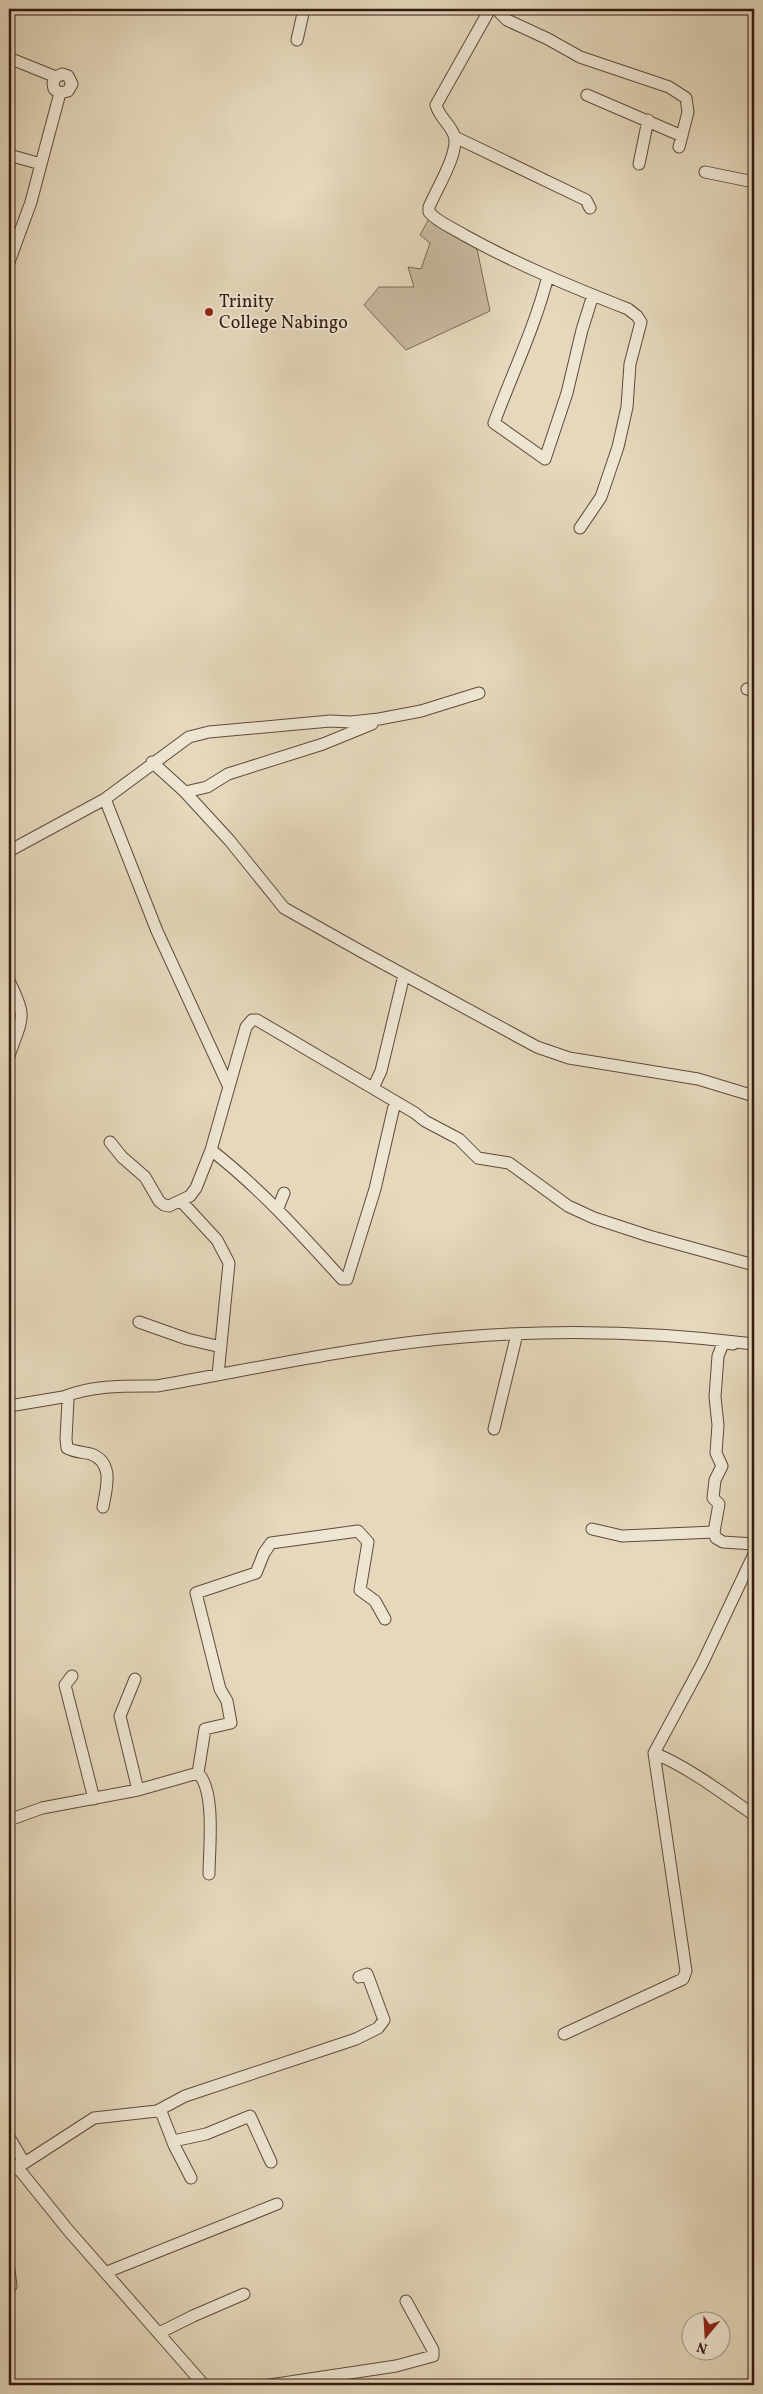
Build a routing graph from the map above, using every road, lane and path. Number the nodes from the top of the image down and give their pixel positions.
1 (304, 9) edge
2 (490, 9) edge
3 (496, 9) edge
4 (298, 40) dead end
5 (9, 58) edge
6 (56, 77) junction
7 (60, 93) junction
8 (587, 95) dead end
9 (648, 120) junction
10 (455, 137) junction
11 (9, 155) edge
12 (41, 164) junction
13 (639, 164) dead end
14 (706, 172) dead end
15 (754, 182) edge
16 (590, 208) dead end
17 (9, 262) edge
18 (548, 276) junction
19 (593, 295) junction
20 (580, 528) dead end
21 (479, 693) dead end
22 (395, 716) junction
23 (152, 762) junction
24 (185, 792) junction
25 (105, 799) junction
26 (9, 852) edge
27 (404, 974) junction
28 (9, 981) edge
29 (9, 1056) edge
30 (228, 1085) junction
31 (373, 1088) junction
32 (754, 1096) edge
33 (395, 1102) junction
34 (110, 1142) dead end
35 (211, 1150) junction
36 (284, 1193) dead end
37 (181, 1201) junction
38 (278, 1208) junction
39 (754, 1265) edge
40 (139, 1322) dead end
41 (517, 1334) junction
42 (754, 1344) edge
43 (221, 1346) junction
44 (218, 1375) junction
45 (63, 1397) junction
46 (9, 1406) edge
47 (494, 1429) dead end
48 (103, 1508) dead end
49 (592, 1529) dead end
50 (714, 1532) junction
51 (754, 1544) edge
52 (754, 1554) edge
53 (385, 1619) dead end
54 (72, 1676) dead end
55 (135, 1679) dead end
56 (654, 1753) junction
57 (198, 1773) junction
58 (138, 1790) junction
59 (94, 1799) junction
60 (754, 1815) edge
61 (9, 1820) edge
62 (208, 1874) dead end
63 (359, 1977) dead end
64 (564, 2034) dead end
65 (157, 2111) junction
66 (9, 2137) edge
67 (173, 2140) junction
68 (270, 2162) dead end
69 (13, 2171) edge
70 (191, 2178) dead end
71 (277, 2204) dead end
72 (9, 2270) edge
73 (106, 2272) junction
74 (11, 2286) dead end
75 (244, 2294) dead end
76 (406, 2301) dead end
77 (159, 2334) junction
78 (204, 2385) edge
79 (270, 2385) edge

1 - 4 street
2 - 10 street
3 - 9 street
5 - 6 street
6 - 7 street
6 - 7 street
7 - 12 street
8 - 9 street
9 - 13 street
10 - 16 street
10 - 18 street
11 - 12 street
12 - 17 street
14 - 15 street
18 - 19 street
18 - 19 street
19 - 20 street
21 - 22 street
22 - 23 street
22 - 24 street
23 - 24 street
23 - 25 street
24 - 27 street
25 - 26 street
25 - 30 street
27 - 31 street
27 - 32 street
28 - 29 street
30 - 31 street
30 - 35 street
31 - 33 street
33 - 38 street
33 - 39 street
34 - 37 street
35 - 37 street
35 - 38 street
36 - 38 street
37 - 43 street
40 - 43 street
41 - 42 street
41 - 44 street
41 - 47 street
42 - 50 street
43 - 44 street
44 - 45 street
45 - 46 street
45 - 48 street
49 - 50 street
50 - 51 street
52 - 56 street
53 - 57 street
54 - 59 street
55 - 58 street
56 - 60 street
56 - 64 street
57 - 58 street
57 - 62 street
58 - 59 street
59 - 61 street
63 - 65 street
65 - 67 street
65 - 69 street
66 - 69 street
67 - 68 street
67 - 70 street
69 - 73 street
71 - 73 street
72 - 74 street
73 - 77 street
75 - 77 street
76 - 79 street
77 - 78 street

